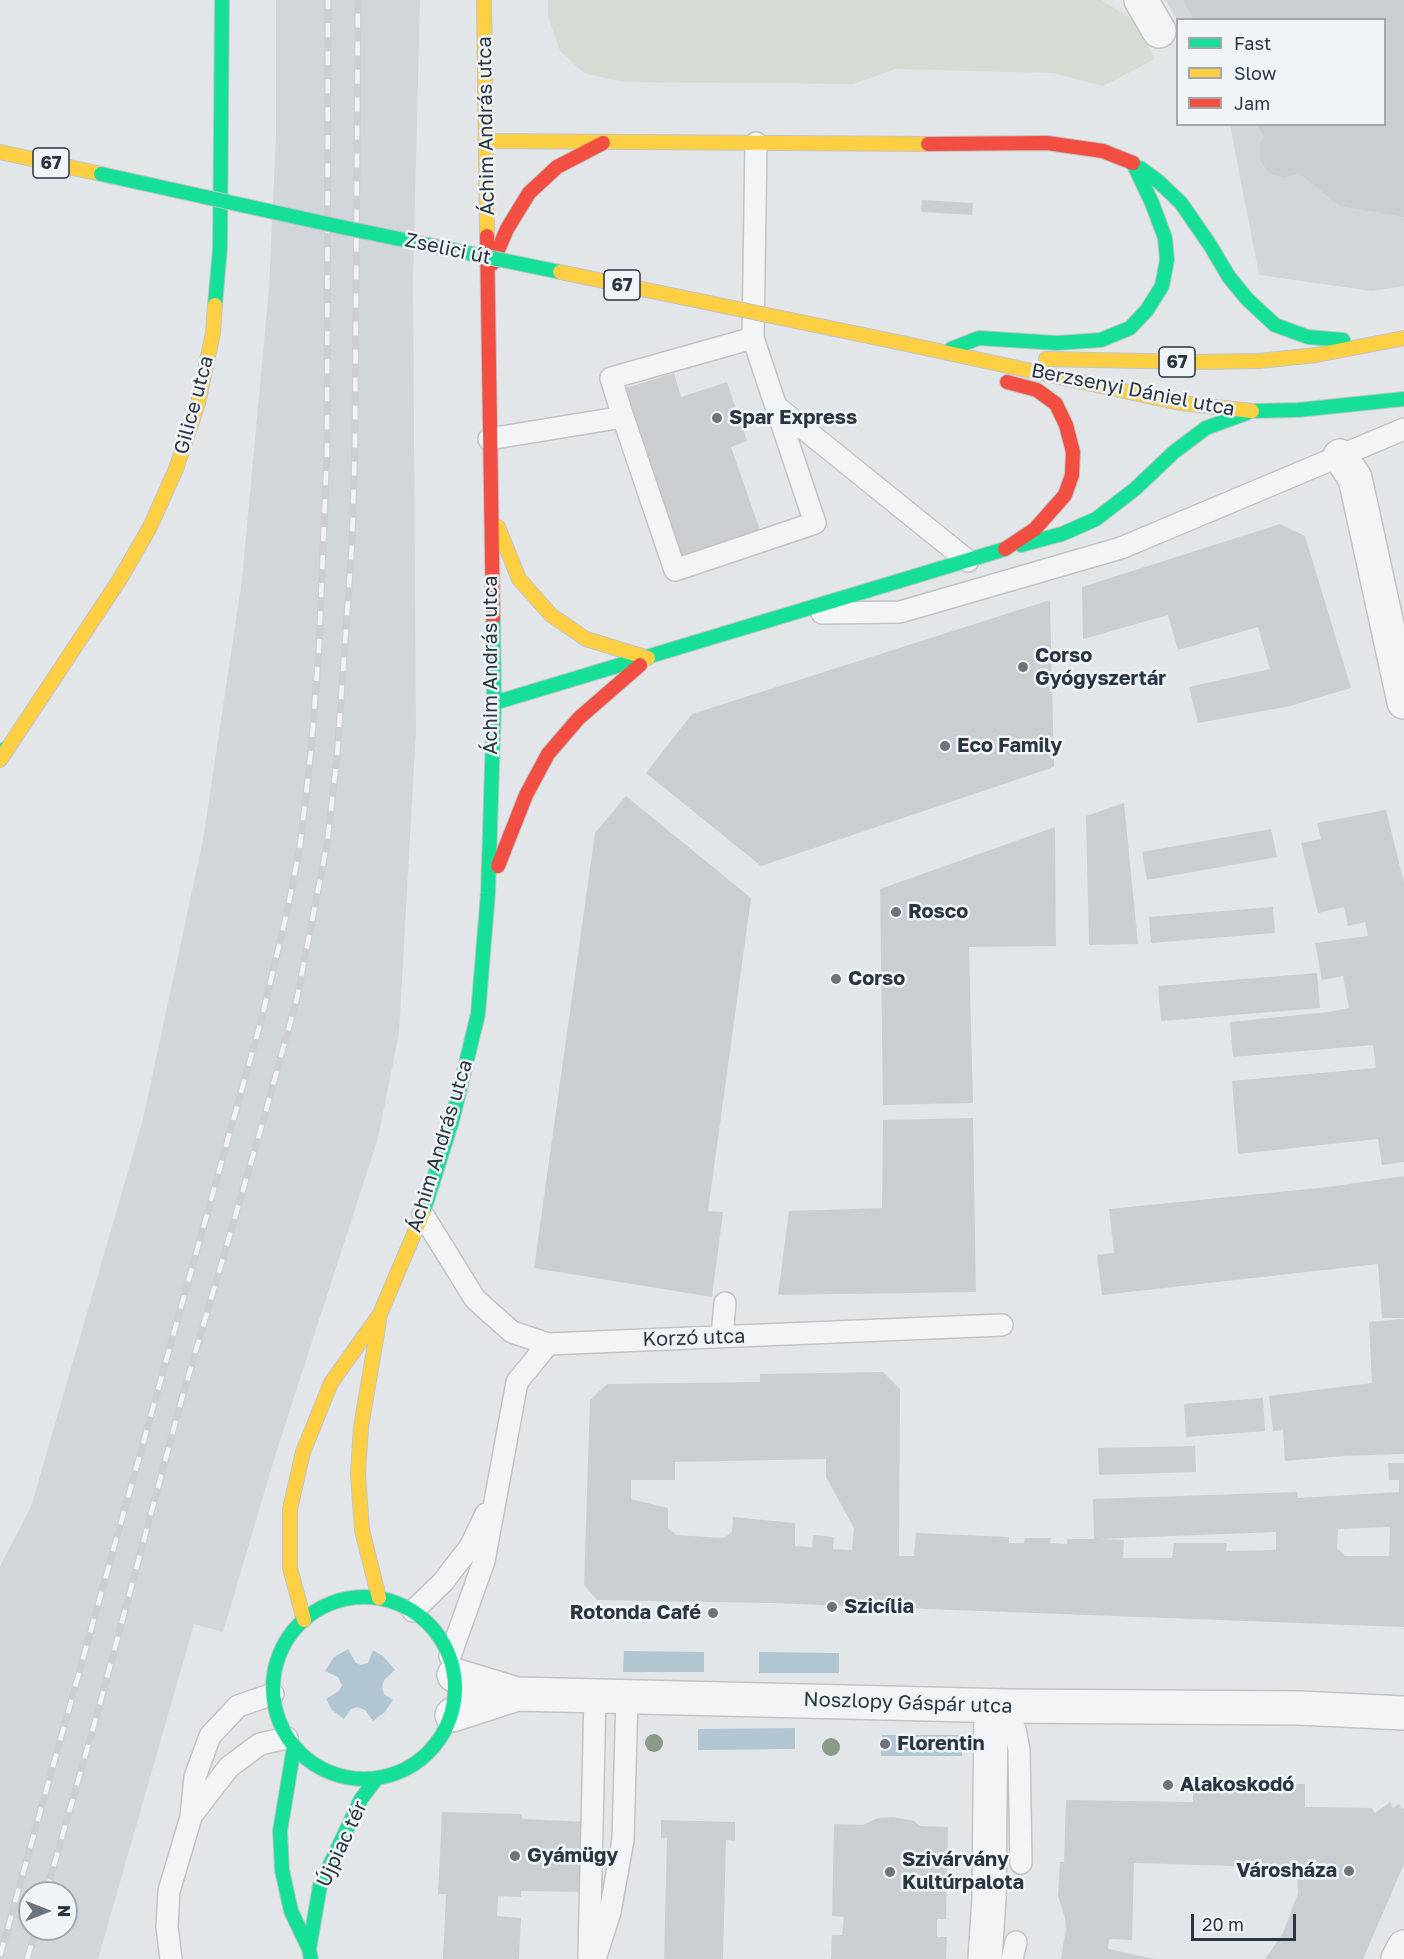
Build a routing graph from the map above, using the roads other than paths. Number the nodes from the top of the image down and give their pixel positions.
1 (222, 0) edge
2 (484, 0) edge
3 (1141, 0) edge
4 (1159, 31) dead end
5 (485, 141) junction
6 (604, 142) junction
7 (756, 143) junction
8 (0, 152) edge
9 (1132, 163) junction
10 (488, 274) junction
11 (753, 338) junction
12 (1404, 338) edge
13 (897, 342) joint
14 (1383, 343) junction
15 (943, 352) junction
16 (970, 357) junction
17 (974, 374) dead end
18 (995, 379) dead end
19 (1404, 399) edge
20 (777, 407) junction
21 (1250, 411) junction
22 (622, 417) junction
23 (1404, 429) edge
24 (489, 439) junction
25 (1340, 456) junction
26 (490, 509) junction
27 (1005, 549) junction
28 (968, 561) junction
29 (788, 614) junction
30 (648, 658) junction
31 (1404, 702) edge
32 (494, 703) junction
33 (2, 754) edge
34 (488, 893) junction
35 (423, 1215) junction
36 (724, 1303) dead end
37 (380, 1314) junction
38 (1002, 1325) dead end
39 (722, 1336) junction
40 (548, 1344) junction
41 (496, 1495) junction
42 (379, 1598) junction
43 (413, 1611) junction
44 (304, 1620) junction
45 (452, 1665) junction
46 (273, 1694) junction
47 (517, 1694) junction
48 (611, 1696) junction
49 (991, 1706) junction
50 (1404, 1713) edge
51 (452, 1715) junction
52 (290, 1743) junction
53 (377, 1778) junction
54 (191, 1817) junction
55 (1021, 1863) dead end
56 (1404, 1947) edge
57 (310, 1954) edge
58 (171, 1959) edge
59 (589, 1959) edge
60 (595, 1959) edge
61 (985, 1959) edge
62 (1398, 1959) edge

1 - 33 street, Gilice utca
2 - 5 street, Áchim András utca
3 - 4 street
5 - 6 street
5 - 10 street, Áchim András utca
6 - 7 street
6 - 10 street
7 - 9 street
7 - 11 lane
8 - 13 street, Zselici út / 67, bridge
9 - 14 street
9 - 15 street
10 - 24 street, Áchim András utca
11 - 20 lane
11 - 22 lane
12 - 14 street, Berzsenyi Dániel utca / 67
13 - 15 street, Berzsenyi Dániel utca / 67
14 - 16 street, Berzsenyi Dániel utca / 67
15 - 16 street, Berzsenyi Dániel utca / 67
15 - 17 street
16 - 21 street, Berzsenyi Dániel utca / 67
18 - 27 street
19 - 21 street, Berzsenyi Dániel utca / 67
20 - 22 lane
20 - 28 lane
21 - 27 street
22 - 24 lane
23 - 25 lane
24 - 26 street, Áchim András utca
25 - 29 lane
25 - 31 street
26 - 30 street
26 - 32 street, Áchim András utca
27 - 28 street
28 - 29 street
29 - 30 street
30 - 32 street
30 - 34 street
32 - 34 street, Áchim András utca
34 - 35 street, Áchim András utca
35 - 37 street, Áchim András utca
35 - 40 lane
36 - 39 lane
37 - 42 street, Áchim András utca
37 - 44 street, Áchim András utca
38 - 39 lane, Korzó utca
39 - 40 lane, Korzó utca
40 - 41 lane
41 - 43 lane
41 - 45 lane
42 - 43 street
42 - 44 street
43 - 45 street
44 - 46 street
45 - 47 street, Noszlopy Gáspár utca
45 - 51 street
46 - 52 street
46 - 54 lane
47 - 48 street, Noszlopy Gáspár utca
47 - 51 street, Noszlopy Gáspár utca
48 - 49 street, Noszlopy Gáspár utca
48 - 59 lane
48 - 60 lane
49 - 50 street, Noszlopy Gáspár utca
49 - 55 lane
49 - 61 street
51 - 53 street
52 - 53 street
52 - 54 lane
52 - 57 street, Újpiac tér
53 - 57 street, Újpiac tér
54 - 58 lane
56 - 62 street

